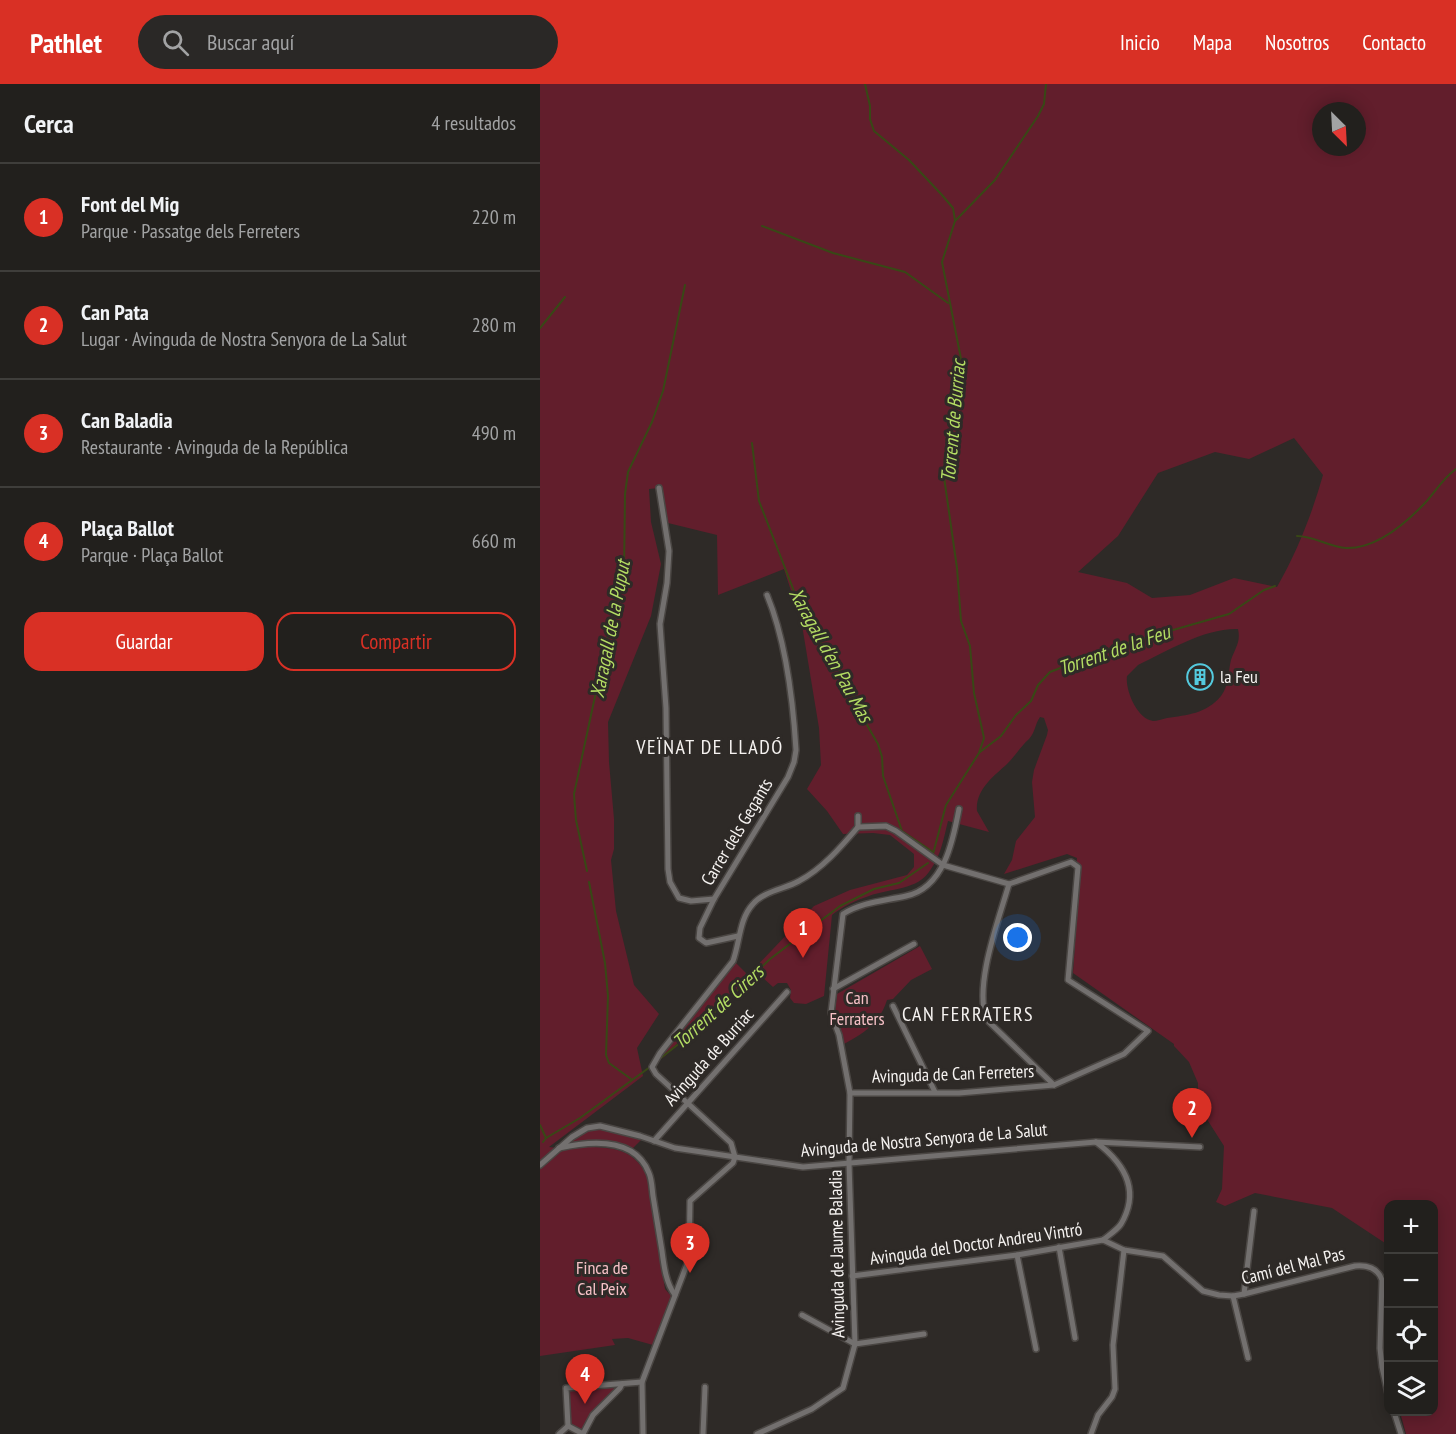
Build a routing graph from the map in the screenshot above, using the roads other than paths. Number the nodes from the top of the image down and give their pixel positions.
1 (659, 488) dead end
2 (767, 595) dead end
3 (959, 809) dead end
4 (858, 816) dead end
5 (858, 827) junction
6 (943, 865) junction
7 (1009, 884) junction
8 (714, 898) junction
9 (738, 936) junction
10 (914, 944) dead end
11 (833, 989) junction
12 (787, 992) dead end
13 (893, 1006) dead end
14 (1054, 1085) junction
15 (935, 1092) junction
16 (850, 1093) junction
17 (688, 1104) junction
18 (654, 1141) junction
19 (1096, 1142) junction
20 (1200, 1147) dead end
21 (558, 1148) junction
22 (735, 1157) junction
23 (849, 1163) junction
24 (540, 1165) edge
25 (1254, 1211) dead end
26 (1103, 1240) junction
27 (1059, 1247) junction
28 (1124, 1250) junction
29 (1017, 1255) junction
30 (852, 1276) junction
31 (1244, 1294) junction
32 (675, 1295) junction
33 (1233, 1296) junction
34 (802, 1315) dead end
35 (924, 1334) dead end
36 (1075, 1338) dead end
37 (855, 1344) junction
38 (1036, 1349) dead end
39 (1248, 1358) dead end
40 (1384, 1375) edge
41 (642, 1382) junction
42 (622, 1384) junction
43 (705, 1387) dead end
44 (1395, 1416) edge
45 (568, 1426) junction
46 (560, 1434) edge
47 (583, 1434) edge
48 (643, 1434) edge
49 (704, 1434) edge
50 (757, 1434) edge
51 (1090, 1434) edge
52 (1401, 1434) edge

1 - 8 street
2 - 8 street, Carrer dels Gegants
3 - 6 street
4 - 5 street
5 - 6 street
5 - 9 street
6 - 7 street
6 - 11 street, Avinguda de Jaume Baladia
7 - 14 street
7 - 14 street, Avinguda de Can Ferreters
8 - 9 street, Carrer dels Gegants
9 - 17 street
10 - 11 street
11 - 16 street, Avinguda de Jaume Baladia
12 - 17 street, Avinguda de Burriac
13 - 15 street
14 - 15 street, Avinguda de Can Ferreters
15 - 16 street, Avinguda de Can Ferreters
16 - 23 street, Avinguda de Jaume Baladia
17 - 18 street, Avinguda de Burriac
17 - 22 street
18 - 21 street, Avinguda de Nostra Senyora de La Salut
18 - 22 street, Avinguda de Nostra Senyora de La Salut
19 - 20 street, Avinguda de Nostra Senyora de La Salut
19 - 23 street, Avinguda de Nostra Senyora de La Salut
19 - 26 street
21 - 24 street, Avinguda de Nostra Senyora de La Salut
21 - 32 street
22 - 23 street, Avinguda de Nostra Senyora de La Salut
22 - 32 street
23 - 30 street, Avinguda de Jaume Baladia
25 - 31 street
26 - 27 street, Avinguda del Doctor Andreu Vintró
26 - 28 street, Camí del Mal Pas
27 - 29 street, Avinguda del Doctor Andreu Vintró
27 - 36 street
28 - 33 street, Camí del Mal Pas
28 - 51 street
29 - 30 street, Avinguda del Doctor Andreu Vintró
29 - 38 street
30 - 37 street, Avinguda de Jaume Baladia
31 - 33 street, Camí del Mal Pas
31 - 40 street, Camí del Mal Pas
32 - 41 street
33 - 39 street, Camí del Mal Pas
34 - 37 street
35 - 37 street
37 - 50 street, Avinguda de Jaume Baladia
41 - 42 street
41 - 48 street
42 - 45 street
42 - 47 street
43 - 49 street
44 - 52 street
45 - 46 street
45 - 47 street

